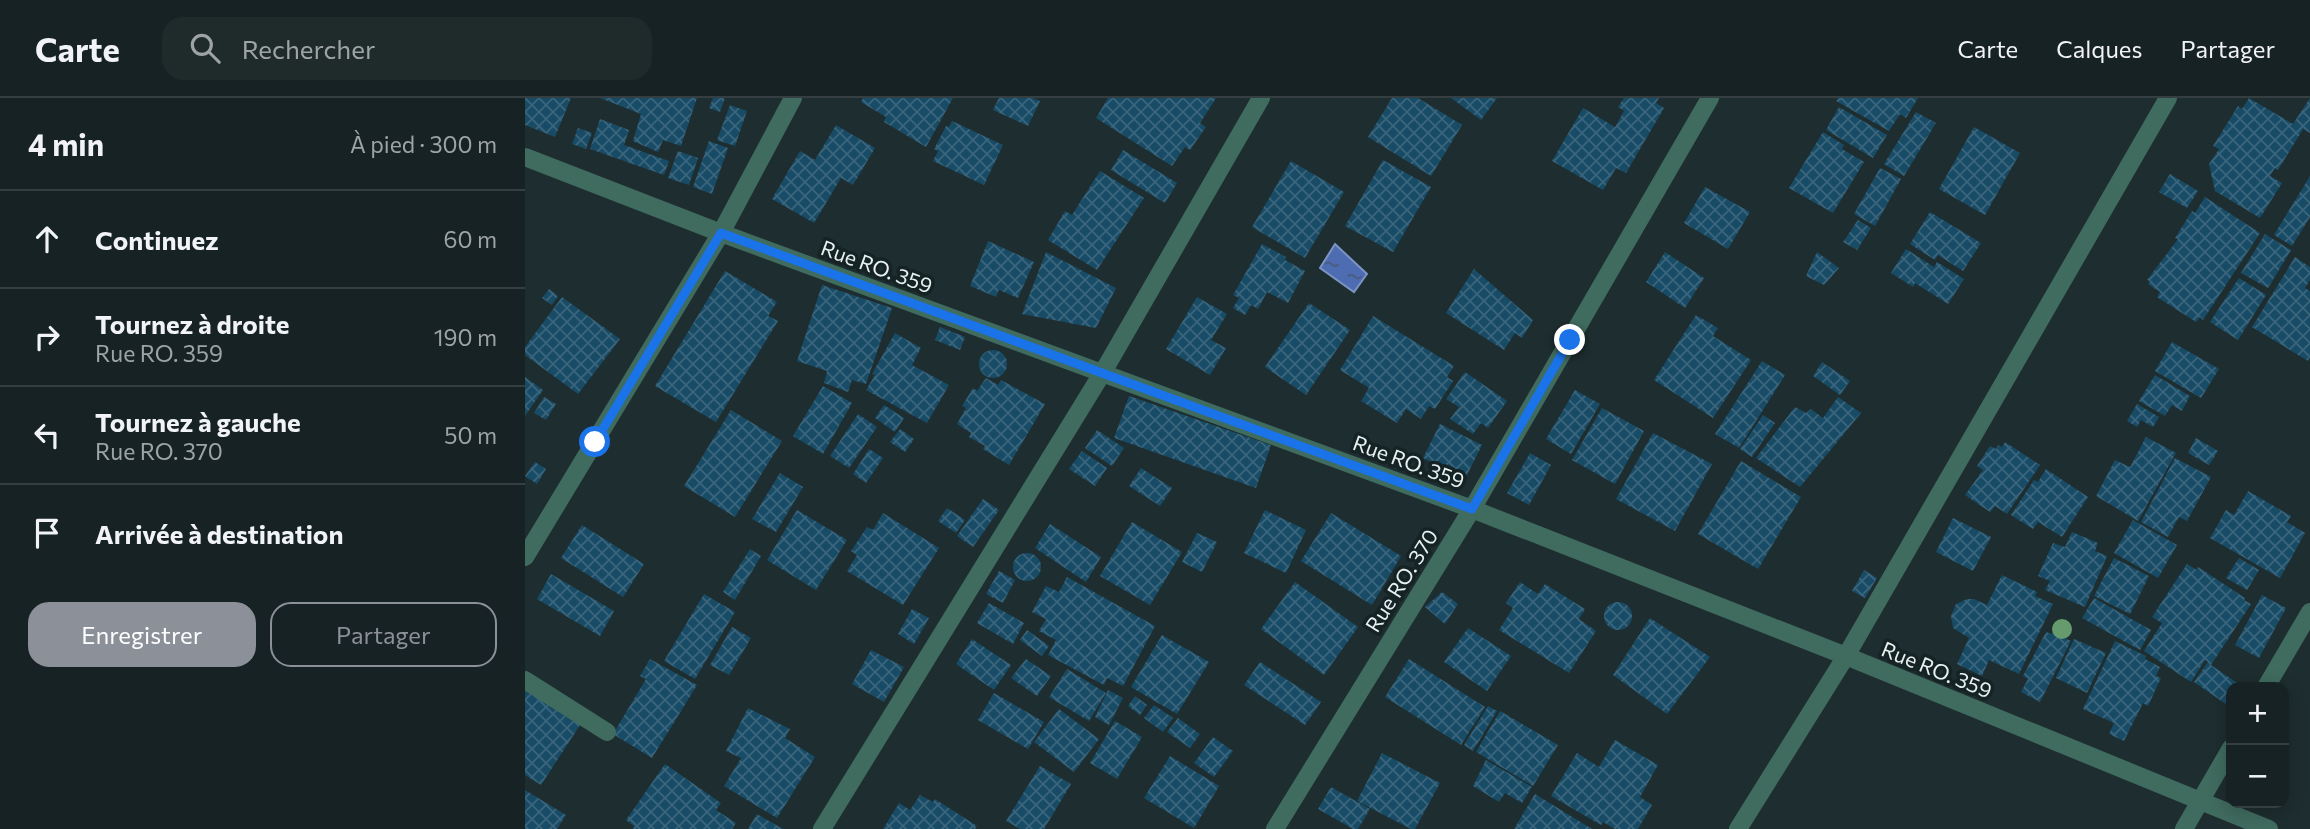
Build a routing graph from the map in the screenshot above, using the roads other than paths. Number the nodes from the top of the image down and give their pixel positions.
1 (793, 98) edge
2 (1261, 98) edge
3 (1710, 98) edge
4 (2168, 98) edge
5 (525, 157) edge
6 (721, 233) junction
7 (1103, 372) junction
8 (1472, 509) junction
9 (525, 557) edge
10 (2310, 612) edge
11 (1846, 656) junction
12 (525, 680) edge
13 (2269, 682) edge
14 (607, 732) dead end
15 (2226, 757) edge
16 (2201, 800) junction
17 (823, 829) edge
18 (1275, 829) edge
19 (1738, 829) edge
20 (2184, 829) edge
21 (2269, 829) edge

1 - 6 street
2 - 7 street
3 - 8 street, Rue RO. 370
4 - 11 street
5 - 6 street, Rue RO. 359
6 - 7 street, Rue RO. 359
6 - 9 street
7 - 8 street, Rue RO. 359
7 - 17 street
8 - 11 street, Rue RO. 359
8 - 18 street, Rue RO. 370
10 - 13 street
11 - 16 street, Rue RO. 359
11 - 19 street
12 - 14 street
15 - 16 street
16 - 20 street
16 - 21 street, Rue RO. 359

